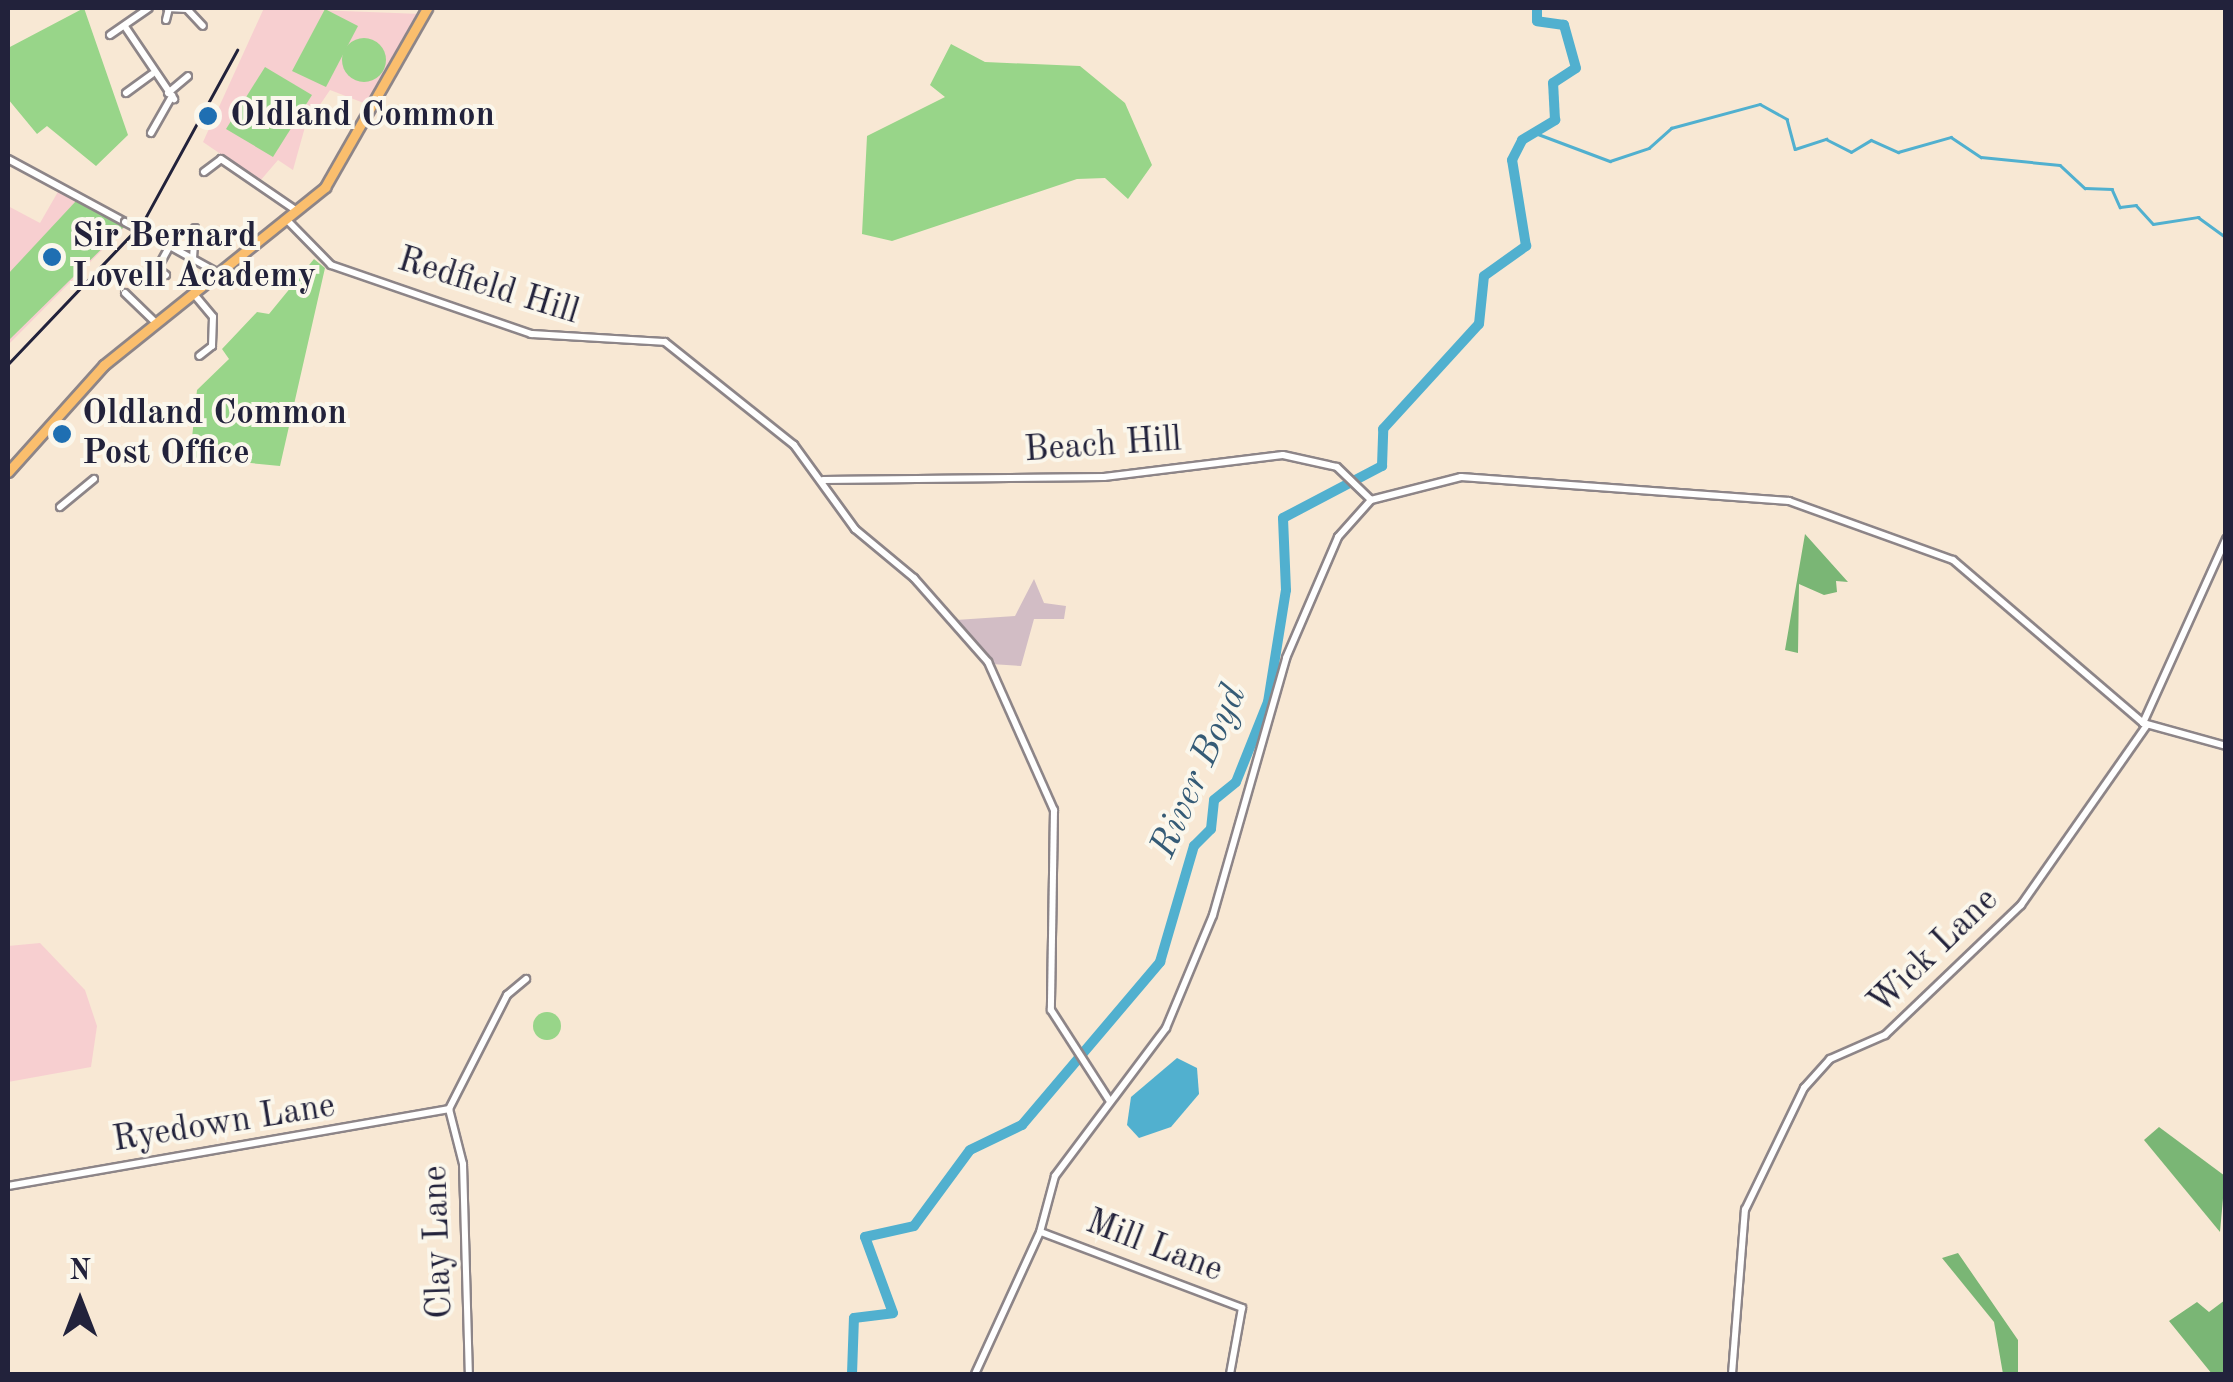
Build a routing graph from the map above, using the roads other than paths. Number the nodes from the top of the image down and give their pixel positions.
1 (150, 8) edge
2 (168, 8) edge
3 (188, 8) edge
4 (427, 8) edge
5 (166, 20) dead end
6 (203, 26) dead end
7 (126, 28) junction
8 (110, 35) dead end
9 (152, 74) junction
10 (188, 76) dead end
11 (126, 93) dead end
12 (172, 96) junction
13 (150, 134) dead end
14 (8, 159) edge
15 (204, 172) dead end
16 (298, 212) junction
17 (287, 220) junction
18 (195, 228) dead end
19 (170, 246) junction
20 (193, 258) junction
21 (219, 274) junction
22 (166, 276) dead end
23 (125, 292) dead end
24 (194, 293) junction
25 (157, 324) junction
26 (200, 356) dead end
27 (8, 472) edge
28 (94, 479) dead end
29 (823, 480) junction
30 (1371, 500) junction
31 (60, 508) dead end
32 (2226, 540) edge
33 (2145, 724) junction
34 (2226, 746) edge
35 (526, 979) dead end
36 (1108, 1100) junction
37 (449, 1109) junction
38 (8, 1186) edge
39 (1040, 1232) junction
40 (469, 1374) edge
41 (975, 1374) edge
42 (1230, 1374) edge
43 (1732, 1374) edge

1 - 7 street
2 - 3 street
2 - 5 street
3 - 6 street
4 - 16 main road
7 - 8 street
7 - 9 street
9 - 11 street
9 - 12 street
10 - 12 street
12 - 13 street
14 - 19 street, bridge
15 - 16 street
16 - 17 main road
17 - 21 main road
17 - 29 street, Redfield Hill
18 - 20 street
19 - 20 street
19 - 22 street
20 - 21 street
21 - 24 main road
23 - 25 street
24 - 25 main road
24 - 26 street
25 - 27 main road
28 - 31 street
29 - 30 street, Beach Hill
29 - 36 street, Redfield Hill
30 - 33 street
30 - 36 street
32 - 33 street, Wick Lane
33 - 34 street
33 - 43 street, Wick Lane
35 - 37 street
36 - 39 street
37 - 38 street, Ryedown Lane
37 - 40 street, Clay Lane
39 - 41 street
39 - 42 street, Mill Lane

